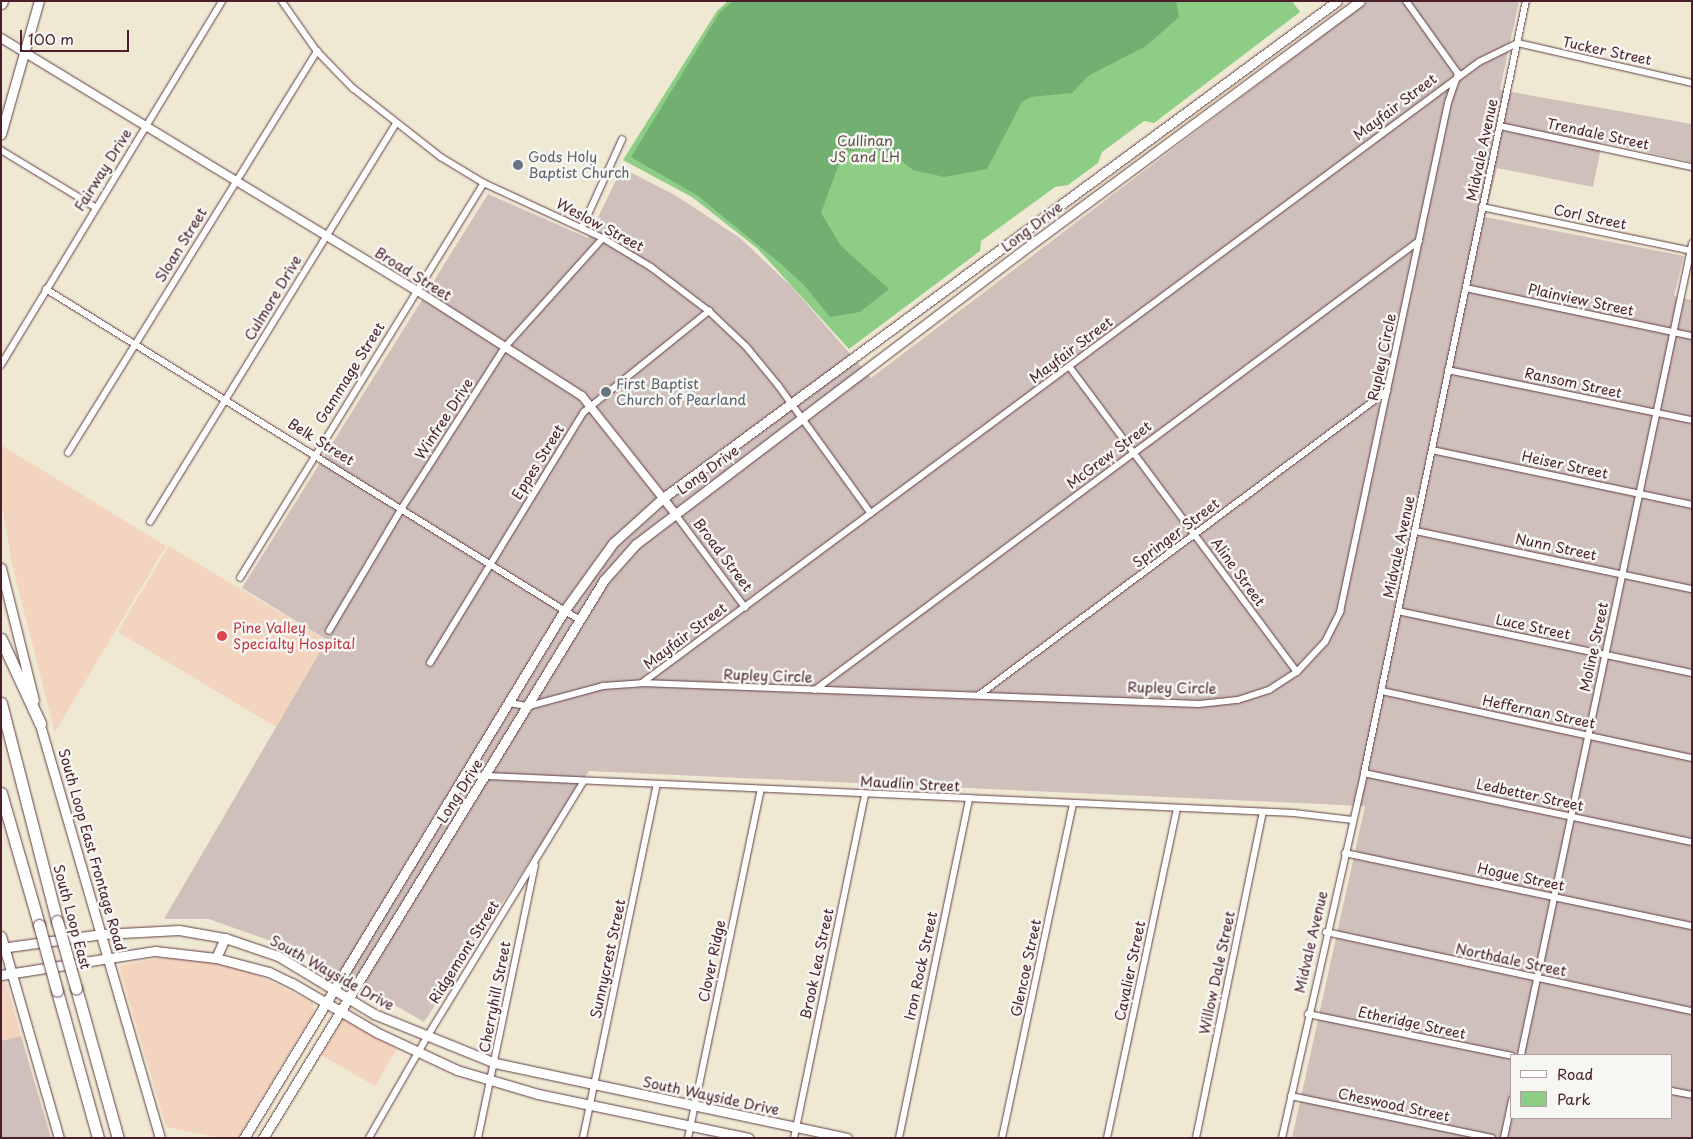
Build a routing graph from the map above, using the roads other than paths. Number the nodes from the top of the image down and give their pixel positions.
1 (39, 1) edge
2 (222, 1) edge
3 (282, 1) edge
4 (1337, 1) edge
5 (1360, 1) edge
6 (1406, 1) edge
7 (1526, 1) edge
8 (1309, 21) junction
9 (1314, 35) junction
10 (1, 38) edge
11 (1518, 43) junction
12 (23, 51) junction
13 (317, 51) junction
14 (1236, 74) junction
15 (1458, 74) junction
16 (1692, 83) edge
17 (1245, 86) junction
18 (396, 124) junction
19 (146, 125) junction
20 (1165, 126) junction
21 (1500, 126) junction
22 (1, 134) edge
23 (1175, 138) junction
24 (622, 140) dead end
25 (1, 150) edge
26 (1692, 167) edge
27 (236, 180) junction
28 (484, 183) junction
29 (1086, 184) junction
30 (1095, 197) junction
31 (95, 207) junction
32 (1482, 207) junction
33 (582, 228) junction
34 (325, 235) junction
35 (603, 238) junction
36 (1013, 239) junction
37 (1419, 240) junction
38 (1691, 249) edge
39 (1022, 251) junction
40 (1466, 288) junction
41 (46, 289) junction
42 (416, 290) junction
43 (931, 300) junction
44 (709, 311) junction
45 (940, 313) junction
46 (1673, 332) junction
47 (1692, 336) edge
48 (135, 344) junction
49 (505, 347) junction
50 (8, 354) junction
51 (857, 355) junction
52 (1, 356) edge
53 (1, 365) edge
54 (1070, 367) junction
55 (867, 368) junction
56 (1448, 370) junction
57 (1388, 391) junction
58 (227, 398) junction
59 (590, 404) junction
60 (792, 404) junction
61 (1656, 413) junction
62 (802, 417) junction
63 (1692, 420) edge
64 (1432, 450) junction
65 (1133, 452) junction
66 (68, 453) dead end
67 (315, 454) junction
68 (724, 454) junction
69 (733, 468) junction
70 (1640, 493) junction
71 (663, 498) junction
72 (1692, 505) edge
73 (402, 508) junction
74 (674, 512) junction
75 (871, 513) junction
76 (150, 522) dead end
77 (1416, 531) junction
78 (1195, 534) junction
79 (489, 564) junction
80 (1, 568) edge
81 (1622, 574) junction
82 (240, 578) dead end
83 (1692, 589) edge
84 (745, 606) junction
85 (564, 610) junction
86 (1398, 611) junction
87 (580, 620) junction
88 (329, 631) dead end
89 (1, 640) edge
90 (1605, 656) junction
91 (430, 663) dead end
92 (1296, 672) junction
93 (1692, 673) edge
94 (642, 683) junction
95 (816, 690) junction
96 (1382, 691) junction
97 (979, 695) junction
98 (1, 703) edge
99 (509, 703) junction
100 (529, 706) junction
101 (40, 724) junction
102 (1588, 736) junction
103 (1692, 758) edge
104 (1364, 774) junction
105 (466, 775) junction
106 (486, 776) junction
107 (583, 782) junction
108 (657, 785) junction
109 (761, 790) junction
110 (1, 793) edge
111 (865, 795) junction
112 (969, 800) junction
113 (1073, 804) junction
114 (1176, 809) junction
115 (1263, 813) junction
116 (1571, 817) junction
117 (1353, 820) junction
118 (1692, 842) edge
119 (424, 844) junction
120 (1345, 853) junction
121 (438, 854) junction
122 (536, 860) junction
123 (1555, 896) junction
124 (378, 917) junction
125 (1692, 926) edge
126 (392, 927) junction
127 (1326, 932) junction
128 (102, 934) junction
129 (1, 936) edge
130 (225, 938) junction
131 (3, 948) edge
132 (108, 956) junction
133 (216, 958) junction
134 (12, 973) junction
135 (1, 975) edge
136 (1537, 979) junction
137 (335, 990) junction
138 (348, 998) junction
139 (326, 1004) junction
140 (341, 1011) junction
141 (1692, 1011) edge
142 (1308, 1014) junction
143 (427, 1037) junction
144 (419, 1053) junction
145 (1521, 1054) edge
146 (1510, 1056) edge
147 (495, 1063) junction
148 (282, 1077) junction
149 (490, 1080) junction
150 (295, 1085) junction
151 (594, 1086) junction
152 (1673, 1091) edge
153 (1692, 1095) edge
154 (1291, 1096) junction
155 (590, 1105) junction
156 (695, 1106) junction
157 (1510, 1110) edge
158 (691, 1126) junction
159 (796, 1127) junction
160 (58, 1138) edge
161 (98, 1138) edge
162 (118, 1138) edge
163 (160, 1138) edge
164 (244, 1138) edge
165 (263, 1138) edge
166 (369, 1138) edge
167 (478, 1138) edge
168 (583, 1138) edge
169 (688, 1138) edge
170 (748, 1138) edge
171 (794, 1138) edge
172 (847, 1138) edge
173 (899, 1138) edge
174 (1002, 1138) edge
175 (1107, 1138) edge
176 (1196, 1138) edge
177 (1282, 1138) edge
178 (1492, 1138) edge
179 (1504, 1138) edge

1 - 12 main road
2 - 19 street, Fairway Drive
3 - 13 street, Weslow Street
4 - 8 main road, Long Drive
5 - 9 main road, Long Drive
6 - 15 street
7 - 11 street, Midvale Avenue
8 - 9 main road
8 - 14 main road, Long Drive
9 - 17 main road, Long Drive
10 - 12 street, Broad Street
11 - 15 street, Mayfair Street
11 - 16 street, Tucker Street
11 - 21 street, Midvale Avenue
12 - 19 street, Broad Street
12 - 22 main road
13 - 18 street, Weslow Street
13 - 27 street, Sloan Street
14 - 17 main road
14 - 20 main road, Long Drive
15 - 37 street, Rupley Circle
15 - 54 street, Mayfair Street
17 - 23 main road, Long Drive
18 - 28 street, Weslow Street
18 - 34 street, Culmore Drive
19 - 27 street, Broad Street
19 - 31 street, Fairway Drive
20 - 23 main road
20 - 29 main road, Long Drive
21 - 26 street, Trendale Street
21 - 32 street, Midvale Avenue
23 - 30 main road, Long Drive
24 - 33 street
25 - 31 street
27 - 34 street, Broad Street
27 - 48 street, Sloan Street
28 - 33 street, Weslow Street
28 - 42 street, Gammage Street
29 - 30 main road
29 - 36 main road, Long Drive
30 - 39 main road, Long Drive
31 - 41 street, Fairway Drive
32 - 38 street, Corl Street
32 - 40 street, Midvale Avenue
33 - 35 street, Weslow Street
34 - 42 street, Broad Street
34 - 58 street, Culmore Drive
35 - 44 street, Weslow Street
35 - 49 street, Winfree Drive
36 - 39 main road
36 - 43 main road, Long Drive
37 - 57 street, Rupley Circle
37 - 65 street, McGrew Street
38 - 46 street, Moline Street
39 - 45 main road, Long Drive
40 - 46 street, Plainview Street
40 - 56 street, Midvale Avenue
41 - 48 street, Belk Street
41 - 50 street, Fairway Drive
42 - 49 street, Broad Street
42 - 67 street, Gammage Street
43 - 45 main road
43 - 51 main road, Long Drive
44 - 59 street, Eppes Street
44 - 60 street, Weslow Street
45 - 55 main road, Long Drive
46 - 47 street, Plainview Street
46 - 61 street, Moline Street
48 - 58 street, Belk Street
48 - 66 street, Sloan Street
49 - 59 street, Broad Street
49 - 73 street, Winfree Drive
50 - 52 street
50 - 53 street, Fairway Drive
51 - 55 main road
51 - 60 main road, Long Drive
54 - 65 street, Aline Street
54 - 75 street, Mayfair Street
55 - 62 main road, Long Drive
56 - 61 street, Ransom Street
56 - 64 street, Midvale Avenue
57 - 78 street, Springer Street
57 - 92 street, Rupley Circle
58 - 67 street, Belk Street
58 - 76 street, Culmore Drive
59 - 71 street, Broad Street
59 - 79 street, Eppes Street
60 - 62 street, Weslow Street
60 - 68 main road, Long Drive
61 - 63 street, Ransom Street
61 - 70 street, Moline Street
62 - 69 main road, Long Drive
62 - 75 street, Weslow Street
64 - 70 street, Heiser Street
64 - 77 street, Midvale Avenue
65 - 78 street, Aline Street
65 - 95 street, McGrew Street
67 - 73 street, Belk Street
67 - 82 street, Gammage Street
68 - 69 main road
68 - 71 main road, Long Drive
69 - 74 main road, Long Drive
70 - 72 street, Heiser Street
70 - 81 street, Moline Street
71 - 74 street, Broad Street
71 - 85 main road, Long Drive
73 - 79 street, Belk Street
73 - 88 street, Winfree Drive
74 - 84 street, Broad Street
74 - 87 main road, Long Drive
75 - 84 street, Mayfair Street
77 - 81 street, Nunn Street
77 - 86 street, Midvale Avenue
78 - 92 street, Aline Street
78 - 97 street, Springer Street
79 - 85 street, Belk Street
79 - 91 street, Eppes Street
80 - 101 main road, South Loop East Frontage Road
81 - 83 street, Nunn Street
81 - 90 street, Moline Street
84 - 94 street, Mayfair Street
85 - 87 street, Belk Street
85 - 99 main road, Long Drive
86 - 90 street, Luce Street
86 - 96 street, Midvale Avenue
87 - 100 main road, Long Drive
89 - 101 highway
90 - 93 street, Luce Street
90 - 102 street, Moline Street
92 - 97 street, Rupley Circle
94 - 95 street, Rupley Circle
94 - 100 street, Rupley Circle
95 - 97 street, Rupley Circle
96 - 102 street, Heffernan Street
96 - 104 street, Midvale Avenue
98 - 162 highway, South Loop East, bridge
99 - 100 street, Rupley Circle
99 - 105 main road, Long Drive
100 - 106 main road, Long Drive
101 - 128 main road, South Loop East Frontage Road
102 - 103 street, Heffernan Street
102 - 116 street, Moline Street
104 - 116 street, Ledbetter Street
104 - 117 street, Midvale Avenue
105 - 106 street, Maudlin Street
105 - 119 main road, Long Drive
106 - 107 street, Maudlin Street
106 - 121 main road, Long Drive
107 - 108 street, Maudlin Street
107 - 122 street, Ridgemont Street
108 - 109 street, Maudlin Street
108 - 151 street, Sunnycrest Street
109 - 111 street, Maudlin Street
109 - 156 street, Clover Ridge
110 - 161 highway, bridge
111 - 112 street, Maudlin Street
111 - 159 street, Brook Lea Street
112 - 113 street, Maudlin Street
112 - 173 street, Iron Rock Street
113 - 114 street, Maudlin Street
113 - 174 street, Glencoe Street
114 - 115 street, Maudlin Street
114 - 175 street, Cavalier Street
115 - 117 street, Maudlin Street
115 - 176 street, Willow Dale Street
116 - 118 street, Ledbetter Street
116 - 123 street, Moline Street
117 - 120 street, Midvale Avenue
119 - 121 main road
119 - 124 main road, Long Drive
120 - 123 street, Hogue Street
120 - 127 street, Midvale Avenue
121 - 126 main road, Long Drive
122 - 143 street, Ridgemont Street
122 - 147 street, Cherryhill Street
123 - 125 street, Hogue Street
123 - 136 street, Moline Street
124 - 126 main road
124 - 137 main road, Long Drive
126 - 138 main road, Long Drive
127 - 136 street, Northdale Street
127 - 142 street, Midvale Avenue
128 - 130 main road, South Wayside Drive
128 - 131 main road, South Wayside Drive
128 - 132 main road, South Loop East Frontage Road
129 - 131 main road
130 - 133 main road
130 - 137 main road, South Wayside Drive
131 - 134 main road
132 - 133 main road, South Wayside Drive
132 - 134 main road, South Wayside Drive
132 - 163 main road, South Loop East Frontage Road
133 - 139 main road, South Wayside Drive
134 - 135 main road, South Wayside Drive
134 - 160 main road
136 - 141 street, Northdale Street
136 - 145 street, Moline Street
137 - 138 main road, South Wayside Drive
137 - 139 main road, Long Drive
138 - 140 main road, Long Drive
138 - 143 main road, South Wayside Drive
139 - 140 main road, South Wayside Drive
139 - 148 main road, Long Drive
140 - 144 main road, South Wayside Drive
140 - 150 main road, Long Drive
142 - 146 street, Etheridge Street
142 - 154 street, Midvale Avenue
143 - 144 street, Ridgemont Street
143 - 147 main road, South Wayside Drive
144 - 149 main road, South Wayside Drive
144 - 166 street, Ridgemont Street
147 - 149 street, Cherryhill Street
147 - 151 main road, South Wayside Drive
148 - 150 main road
148 - 164 main road, Long Drive
149 - 155 main road, South Wayside Drive
149 - 167 street, Cherryhill Street
150 - 165 main road, Long Drive
151 - 155 street, Sunnycrest Street
151 - 156 main road, South Wayside Drive
152 - 153 street
154 - 177 street, Midvale Avenue
154 - 178 street, Cheswood Street
155 - 158 main road, South Wayside Drive
155 - 168 street, Sunnycrest Street
156 - 158 street, Clover Ridge
156 - 159 main road, South Wayside Drive
157 - 179 street
158 - 169 street, Clover Ridge
158 - 170 main road, South Wayside Drive
159 - 171 street, Brook Lea Street
159 - 172 main road, South Wayside Drive

